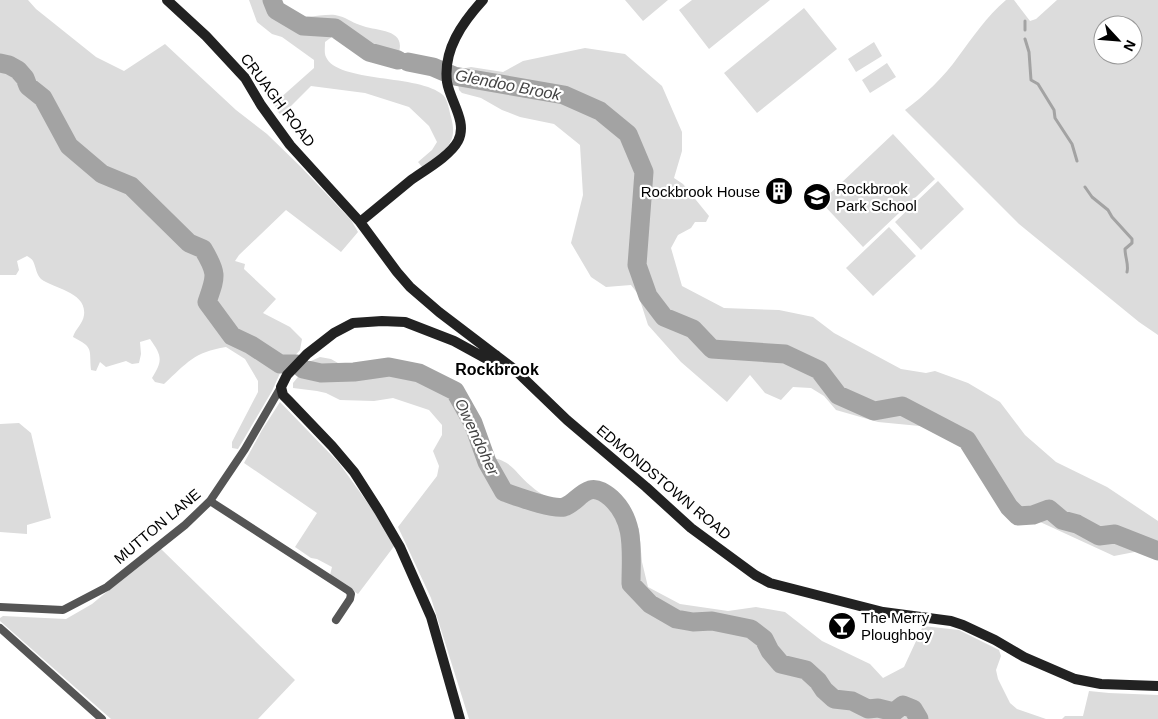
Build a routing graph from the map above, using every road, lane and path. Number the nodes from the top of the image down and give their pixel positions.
1 (167, 0) edge
2 (483, 0) edge
3 (360, 222) junction
4 (496, 355) junction
5 (281, 387) junction
6 (210, 501) junction
7 (0, 607) edge
8 (336, 620) dead end
9 (0, 628) edge
10 (1158, 686) edge
11 (102, 719) edge
12 (460, 719) edge

1 - 3 main road, CRUAGH ROAD
2 - 3 main road
3 - 4 main road, EDMONDSTOWN ROAD
4 - 5 main road
4 - 10 main road, EDMONDSTOWN ROAD
5 - 6 street, MUTTON LANE
5 - 12 main road
6 - 7 street, MUTTON LANE
6 - 8 street
9 - 11 street

